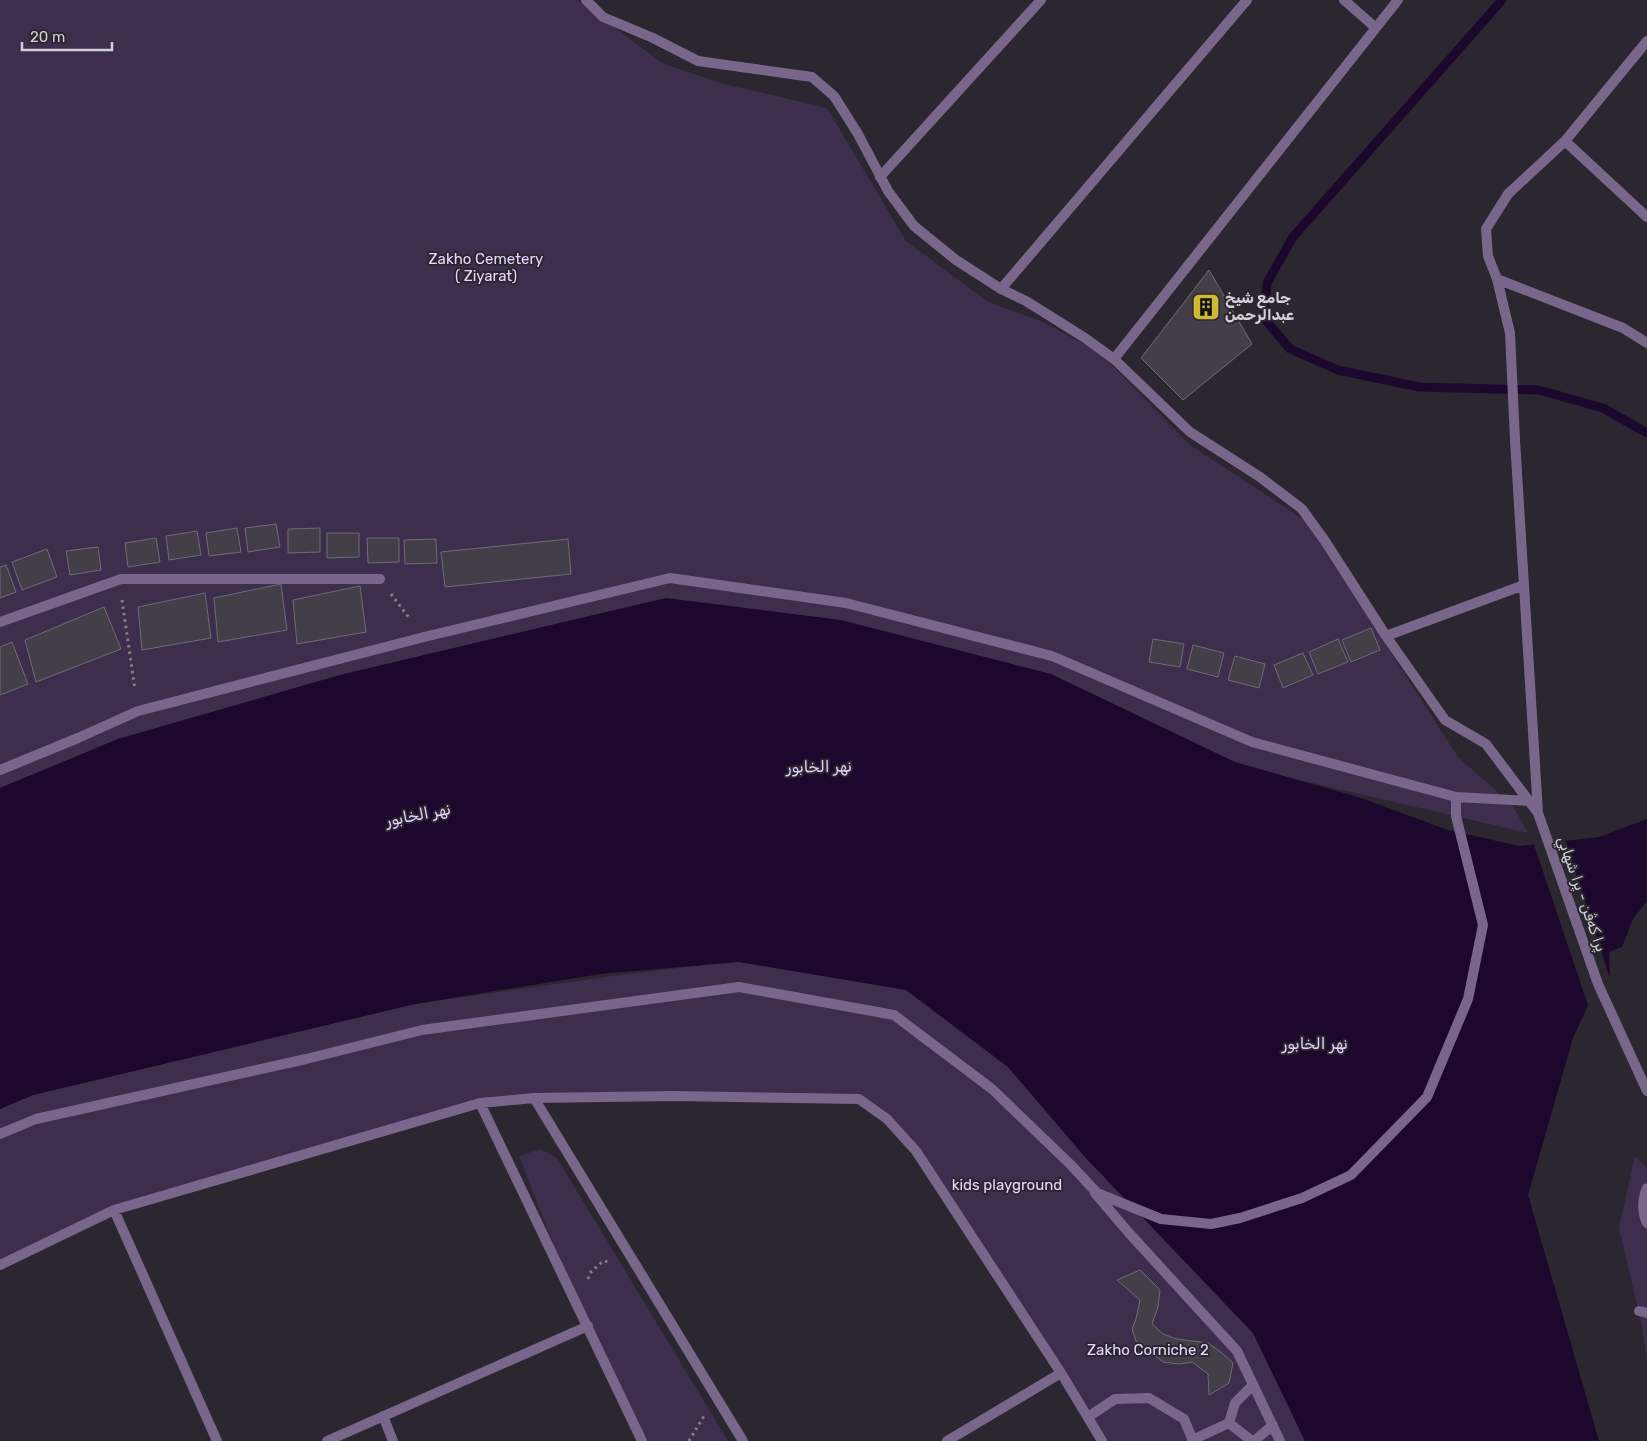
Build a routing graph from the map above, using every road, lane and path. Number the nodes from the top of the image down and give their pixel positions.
1 (586, 0) edge
2 (1041, 0) edge
3 (1247, 0) edge
4 (1344, 0) edge
5 (1398, 0) edge
6 (1376, 28) junction
7 (1647, 41) edge
8 (1565, 141) junction
9 (880, 177) junction
10 (1647, 217) edge
11 (1498, 279) junction
12 (1001, 288) junction
13 (1647, 343) edge
14 (1114, 359) junction
15 (121, 579) junction
16 (380, 579) joint
17 (1524, 585) junction
18 (0, 622) edge
19 (1386, 636) junction
20 (424, 637) junction
21 (138, 711) junction
22 (0, 770) edge
23 (1456, 797) junction
24 (1530, 802) junction
25 (1538, 813) junction
26 (1647, 1091) edge
27 (534, 1098) junction
28 (480, 1103) junction
29 (0, 1134) edge
30 (1070, 1164) junction
31 (1647, 1188) edge
32 (114, 1210) junction
33 (1647, 1224) edge
34 (0, 1265) edge
35 (639, 1270) junction
36 (577, 1305) junction
37 (588, 1326) junction
38 (1061, 1373) junction
39 (1253, 1385) junction
40 (383, 1416) junction
41 (1088, 1417) junction
42 (1229, 1423) junction
43 (1272, 1425) junction
44 (1193, 1440) edge
45 (217, 1441) edge
46 (327, 1441) edge
47 (393, 1441) edge
48 (642, 1441) edge
49 (743, 1441) edge
50 (947, 1441) edge
51 (1102, 1441) edge
52 (1253, 1441) edge
53 (1280, 1441) edge

1 - 9 street
2 - 9 street
3 - 12 street
4 - 6 street
5 - 6 street
6 - 14 street
7 - 8 street
8 - 10 street
8 - 11 street
9 - 12 street
11 - 13 street
11 - 17 street
12 - 14 street
14 - 19 street
15 - 16 street
15 - 18 street
15 - 21 path
16 - 20 path
17 - 19 street
17 - 25 street
19 - 24 street
20 - 21 street
20 - 23 street
21 - 22 street
23 - 24 street
23 - 30 street
24 - 25 street
25 - 26 street, پرا كه‌ڤن - پرا شهابي
27 - 28 street
27 - 35 street
27 - 38 street
28 - 32 street
28 - 36 street
29 - 30 street
30 - 39 street
31 - 33 street
32 - 34 street
32 - 45 street
35 - 36 path
35 - 49 street
36 - 37 street
37 - 40 street
37 - 48 street
38 - 41 street
38 - 50 street
39 - 42 street
39 - 43 street
40 - 46 street
40 - 47 street
41 - 44 street
41 - 51 street
42 - 44 street
42 - 52 street
43 - 52 street
43 - 53 street

